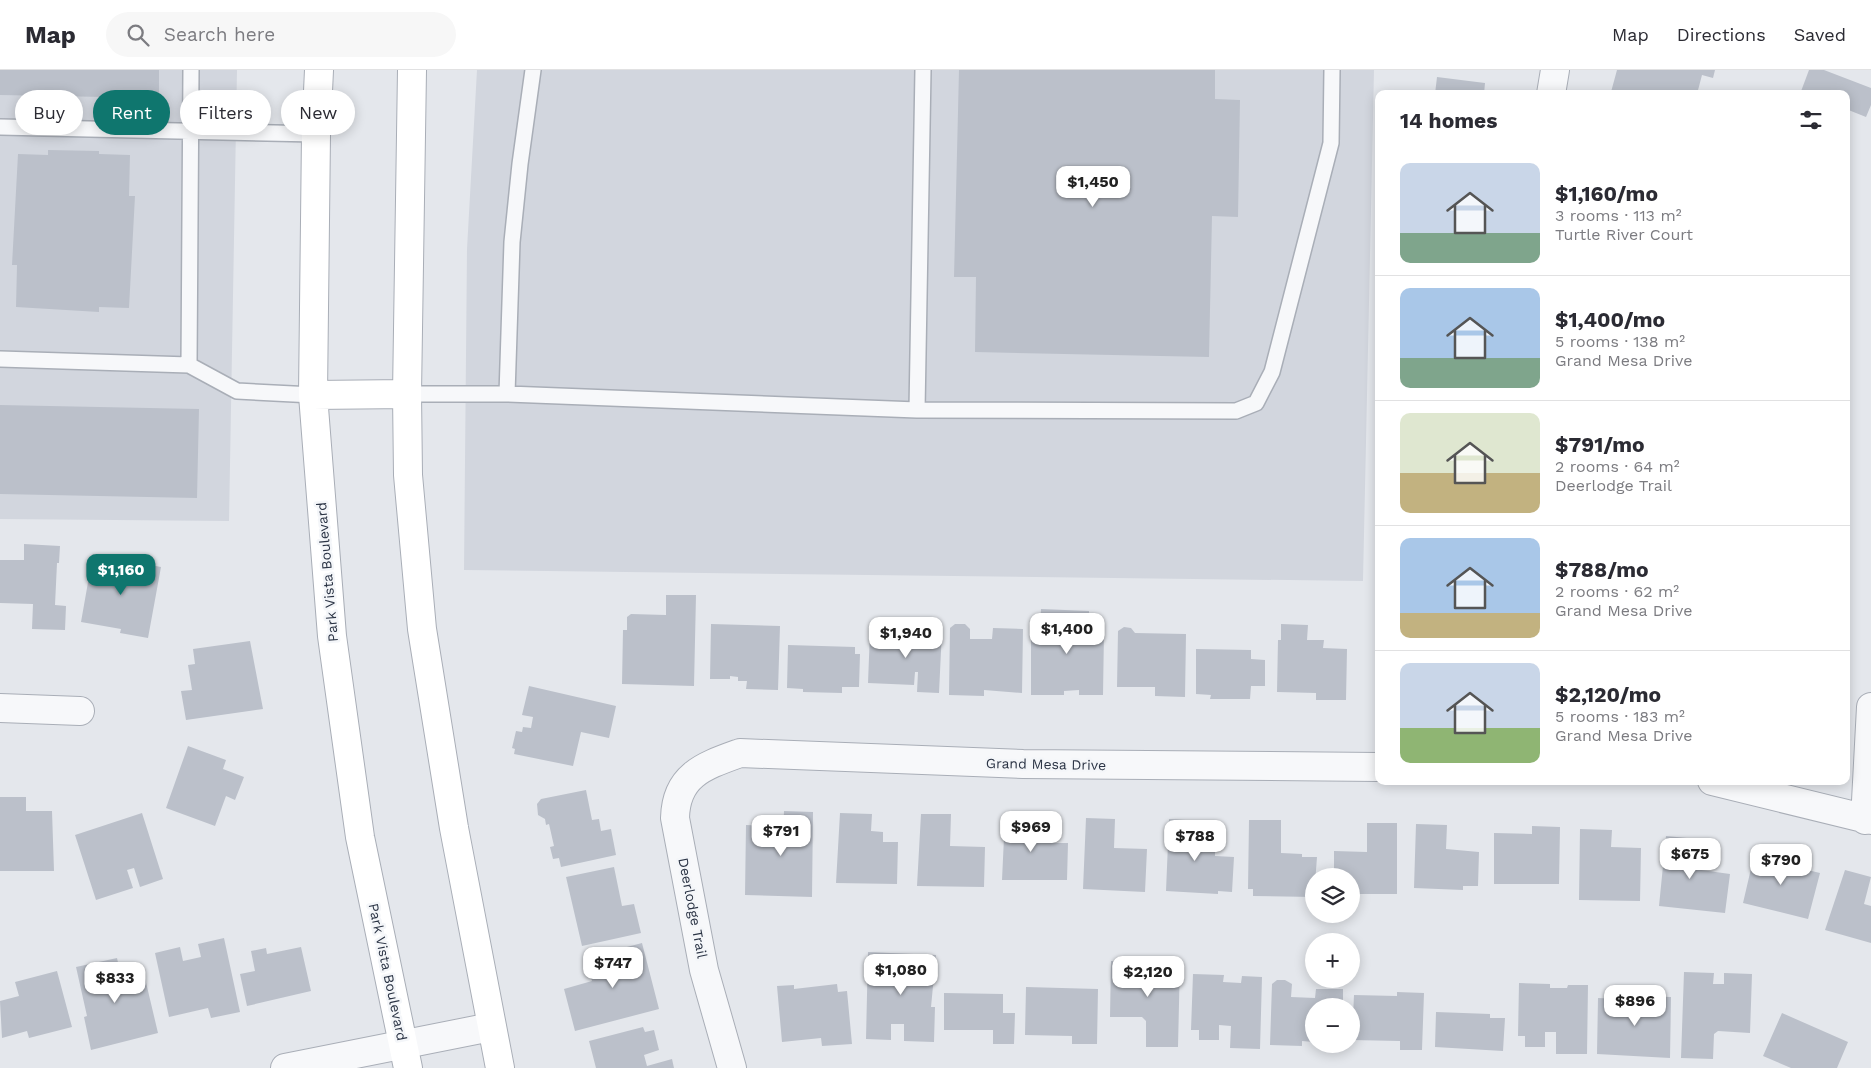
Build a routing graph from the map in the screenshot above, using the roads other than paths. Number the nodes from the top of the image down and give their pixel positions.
1 (191, 70) edge
2 (319, 70) edge
3 (412, 70) edge
4 (534, 70) edge
5 (923, 70) edge
6 (1332, 70) edge
7 (1555, 70) edge
8 (191, 90) edge
9 (318, 90) edge
10 (1552, 90) edge
11 (0, 127) edge
12 (180, 130) edge
13 (191, 135) edge
14 (316, 135) edge
15 (0, 360) edge
16 (189, 365) junction
17 (407, 394) junction
18 (507, 394) junction
19 (313, 395) junction
20 (917, 410) junction
21 (1871, 707) edge
22 (0, 708) edge
23 (80, 712) dead end
24 (715, 762) joint
25 (1375, 767) edge
26 (1728, 785) edge
27 (1868, 820) edge
28 (491, 1027) junction
29 (405, 1056) edge
30 (285, 1068) edge
31 (500, 1068) edge
32 (732, 1068) edge

1 - 8 lane
2 - 9 main road, Park Vista Boulevard
3 - 17 main road
4 - 18 lane
5 - 20 lane
6 - 20 lane
7 - 10 street
11 - 12 lane
13 - 16 lane
14 - 19 main road, Park Vista Boulevard
15 - 16 lane
16 - 19 lane
17 - 18 lane
17 - 19 main road
17 - 28 main road
18 - 20 lane
19 - 29 main road, Park Vista Boulevard
21 - 27 street
22 - 23 street
24 - 25 street, Grand Mesa Drive
24 - 32 street, Deerlodge Trail
26 - 27 street
28 - 29 street
28 - 31 main road
29 - 30 street

